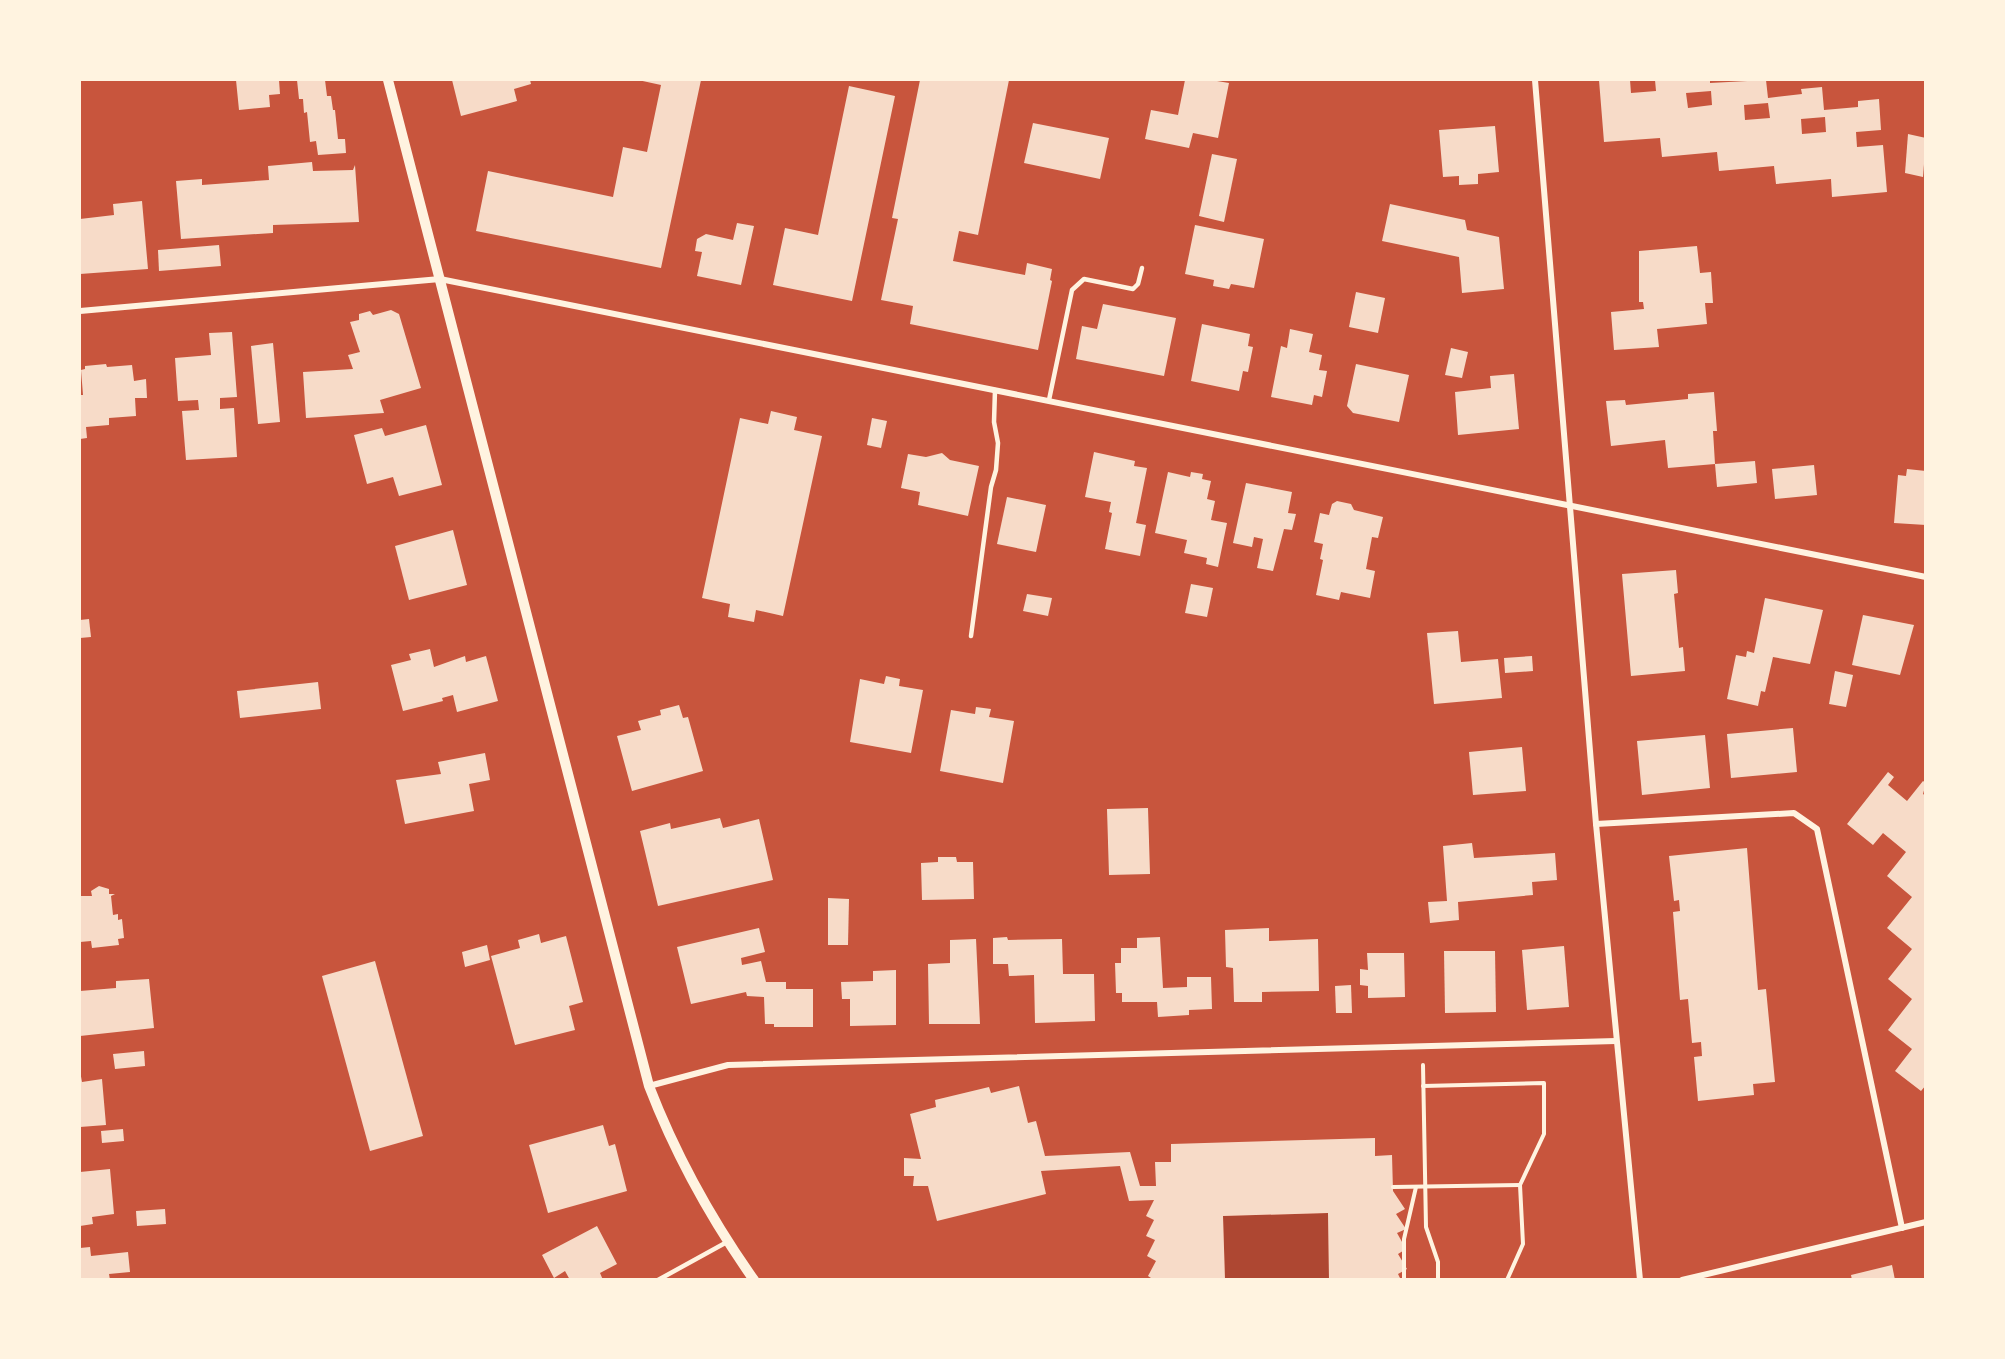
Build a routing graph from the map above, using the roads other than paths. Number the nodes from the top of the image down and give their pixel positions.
1 (388, 80) edge
2 (1535, 80) edge
3 (1142, 268) dead end
4 (440, 279) junction
5 (80, 311) edge
6 (995, 390) junction
7 (1050, 400) junction
8 (1569, 504) junction
9 (1926, 577) edge
10 (970, 636) dead end
11 (1596, 824) junction
12 (1616, 1041) junction
13 (649, 1086) junction
14 (1926, 1222) edge
15 (1902, 1228) junction
16 (727, 1242) junction
17 (658, 1280) edge
18 (754, 1280) edge
19 (1640, 1280) edge
20 (1682, 1280) edge

1 - 4 street
2 - 8 street
3 - 7 lane
4 - 5 street
4 - 6 street
4 - 13 street
6 - 7 street
6 - 10 lane
7 - 8 street
8 - 9 street
8 - 11 street
11 - 12 street
11 - 15 street
12 - 13 street
12 - 19 street
13 - 16 street
14 - 15 street
15 - 20 street
16 - 17 lane
16 - 18 street

